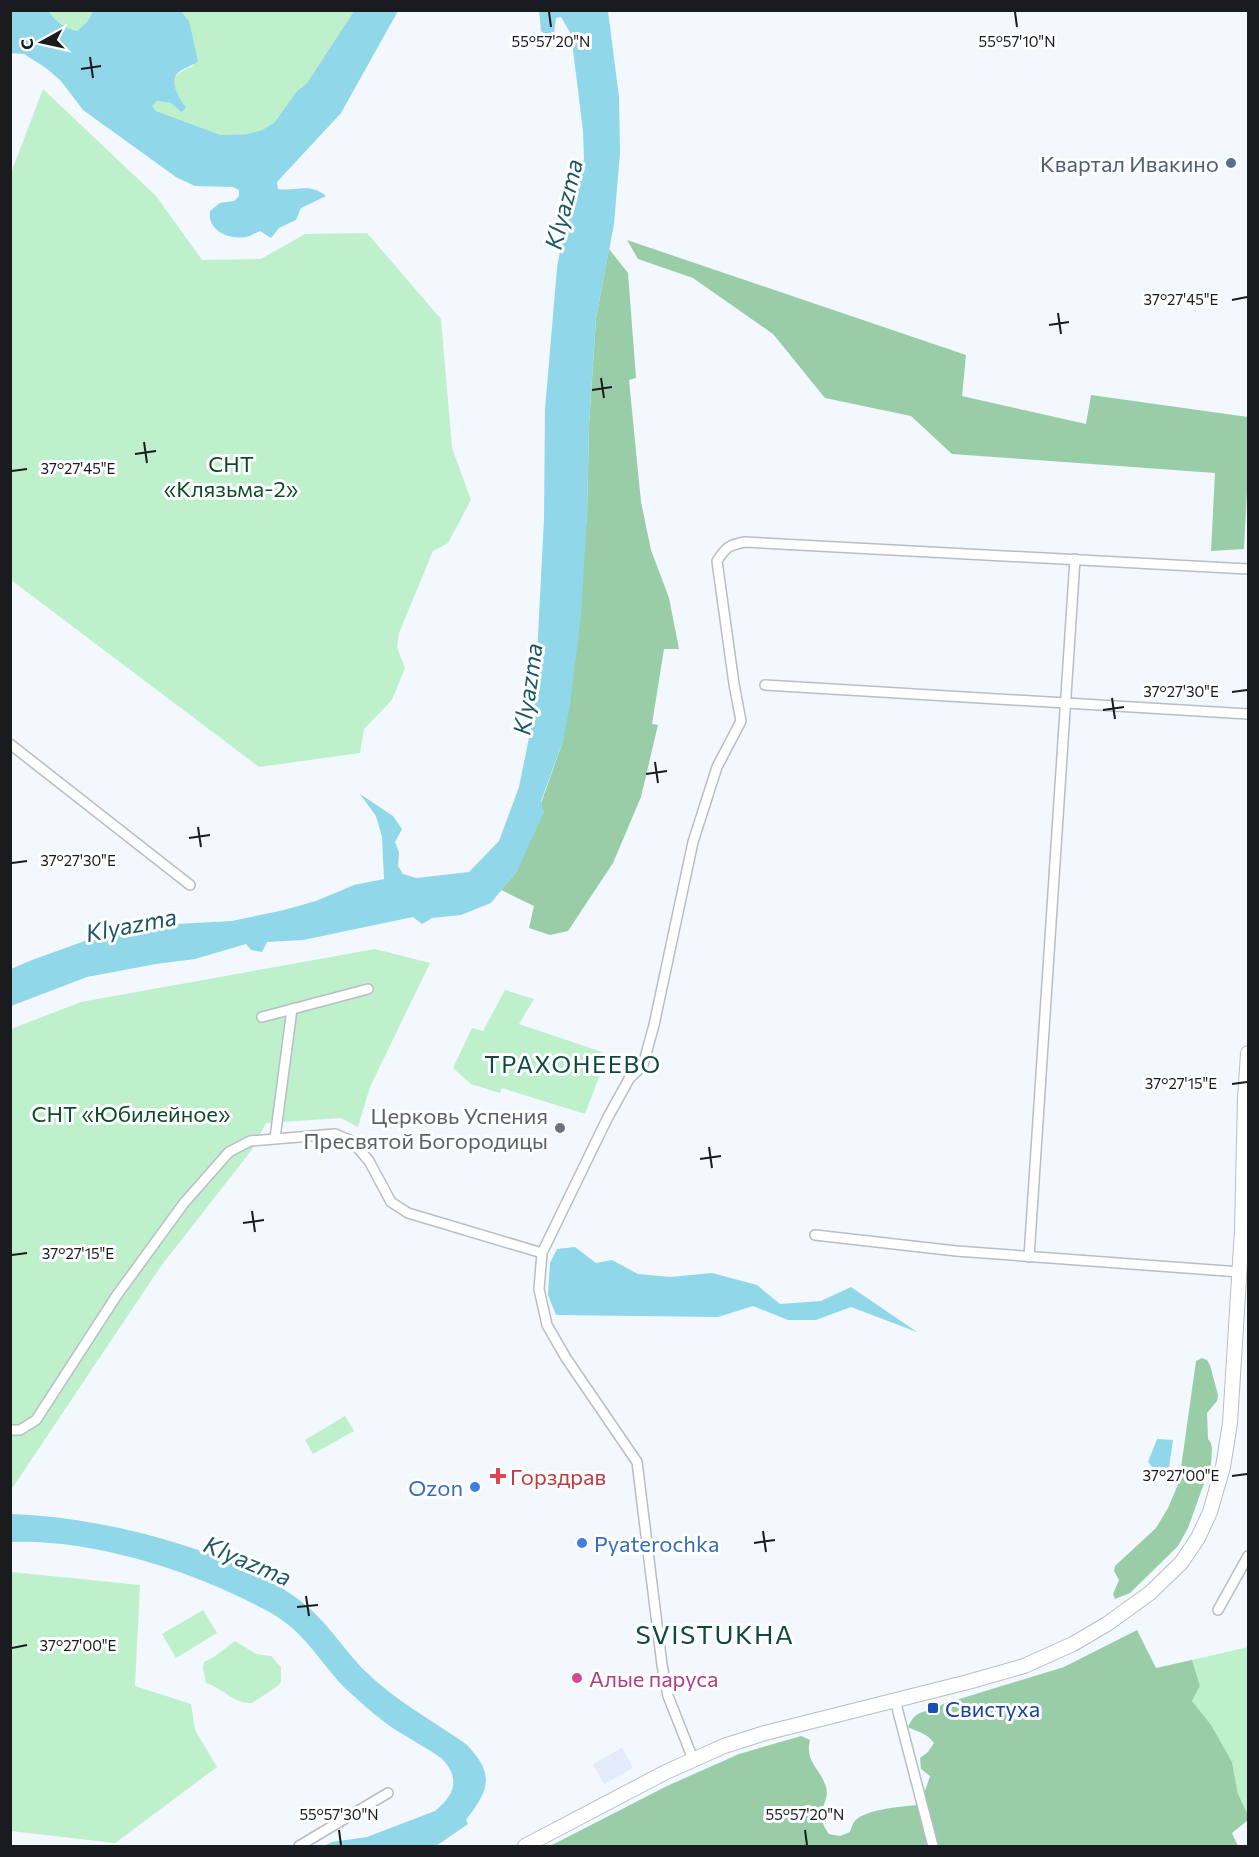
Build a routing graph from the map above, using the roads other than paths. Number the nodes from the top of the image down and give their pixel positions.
1 (1075, 560) junction
2 (1248, 570) edge
3 (765, 685) dead end
4 (1065, 704) junction
5 (1248, 714) edge
6 (10, 744) edge
7 (190, 885) dead end
8 (368, 989) dead end
9 (292, 1009) junction
10 (262, 1017) dead end
11 (1248, 1053) edge
12 (275, 1138) junction
13 (815, 1235) dead end
14 (542, 1253) junction
15 (1029, 1257) junction
16 (1240, 1272) junction
17 (10, 1430) edge
18 (1248, 1556) edge
19 (1218, 1610) dead end
20 (896, 1700) junction
21 (693, 1759) junction
22 (388, 1793) dead end
23 (299, 1846) edge
24 (525, 1846) edge
25 (933, 1846) edge

1 - 2 street
1 - 4 street
1 - 14 street
3 - 4 street
4 - 5 street
4 - 15 street
6 - 7 street
8 - 9 street
9 - 10 street
9 - 12 street
11 - 16 main road
12 - 14 street
12 - 17 street
13 - 15 street
14 - 21 street
15 - 16 street
16 - 20 main road
18 - 19 street
20 - 21 main road
20 - 25 street
21 - 24 main road
22 - 23 street

